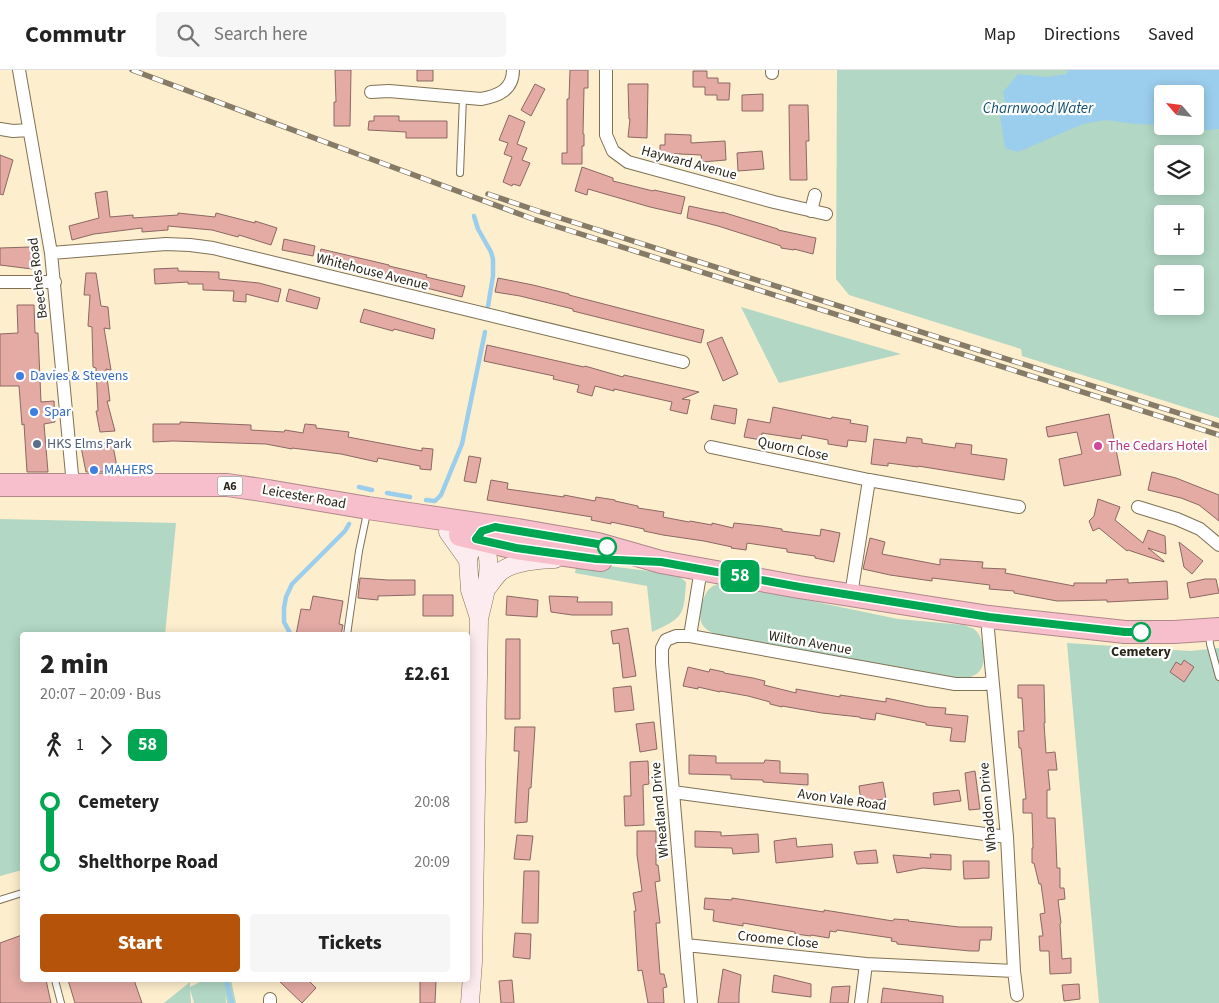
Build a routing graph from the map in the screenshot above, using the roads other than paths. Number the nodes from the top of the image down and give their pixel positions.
1 (19, 70) edge
2 (512, 70) edge
3 (606, 70) edge
4 (371, 92) dead end
5 (463, 97) junction
6 (0, 129) edge
7 (29, 130) junction
8 (460, 173) dead end
9 (815, 195) dead end
10 (811, 211) junction
11 (826, 214) dead end
12 (51, 253) junction
13 (0, 282) edge
14 (55, 282) junction
15 (683, 362) dead end
16 (711, 447) dead end
17 (869, 480) junction
18 (0, 484) edge
19 (73, 484) junction
20 (1019, 507) dead end
21 (1138, 507) dead end
22 (368, 508) junction
23 (449, 526) junction
24 (495, 527) junction
25 (476, 539) junction
26 (1219, 546) edge
27 (596, 559) junction
28 (468, 560) junction
29 (661, 562) junction
30 (701, 569) junction
31 (487, 588) junction
32 (850, 595) junction
33 (989, 617) junction
34 (479, 619) junction
35 (1214, 630) edge
36 (347, 632) edge
37 (690, 636) junction
38 (1219, 678) edge
39 (992, 683) junction
40 (673, 792) junction
41 (1007, 838) junction
42 (20, 894) edge
43 (0, 900) edge
44 (686, 946) junction
45 (866, 964) junction
46 (1014, 971) junction
47 (56, 982) edge
48 (1017, 995) dead end
49 (61, 1003) edge
50 (470, 1003) edge
51 (691, 1003) edge
52 (861, 1003) edge

1 - 7 street, Beeches Road
2 - 5 street
3 - 10 street, Hayward Avenue
4 - 5 street
5 - 8 lane
6 - 7 street
7 - 12 street, Beeches Road
9 - 10 street
10 - 11 street, Hayward Avenue
12 - 14 street, Beeches Road
12 - 15 street, Whitehouse Avenue
13 - 14 street
14 - 19 street, Beeches Road
16 - 17 street, Quorn Close
17 - 20 street, Quorn Close
17 - 32 street
18 - 19 highway, Leicester Road / A6
19 - 22 highway, Leicester Road / A6
21 - 26 street
22 - 23 highway, Leicester Road / A6
22 - 36 lane
23 - 24 highway, Leicester Road / A6
23 - 25 highway, Leicester Road / A6
23 - 28 street
24 - 25 street
24 - 29 highway, Leicester Road / A6
25 - 27 highway, Leicester Road / A6
25 - 28 street
25 - 31 street
27 - 29 highway, Leicester Road / A6
27 - 31 street
28 - 34 street
29 - 30 highway, Leicester Road / A6
30 - 32 highway, Leicester Road / A6
30 - 37 street
31 - 34 street
32 - 33 highway, Leicester Road / A6
33 - 35 highway, Leicester Road / A6
33 - 39 street, Whaddon Drive
34 - 50 street
35 - 38 lane
37 - 39 street, Wilton Avenue
37 - 40 street, Wheatland Drive
39 - 41 street, Whaddon Drive
40 - 41 street, Avon Vale Road
40 - 44 street, Wheatland Drive
41 - 46 street, Whaddon Drive
42 - 43 lane
44 - 45 street, Croome Close
44 - 51 street, Wheatland Drive
45 - 46 street, Croome Close
45 - 52 street
46 - 48 street, Whaddon Drive
47 - 49 lane

